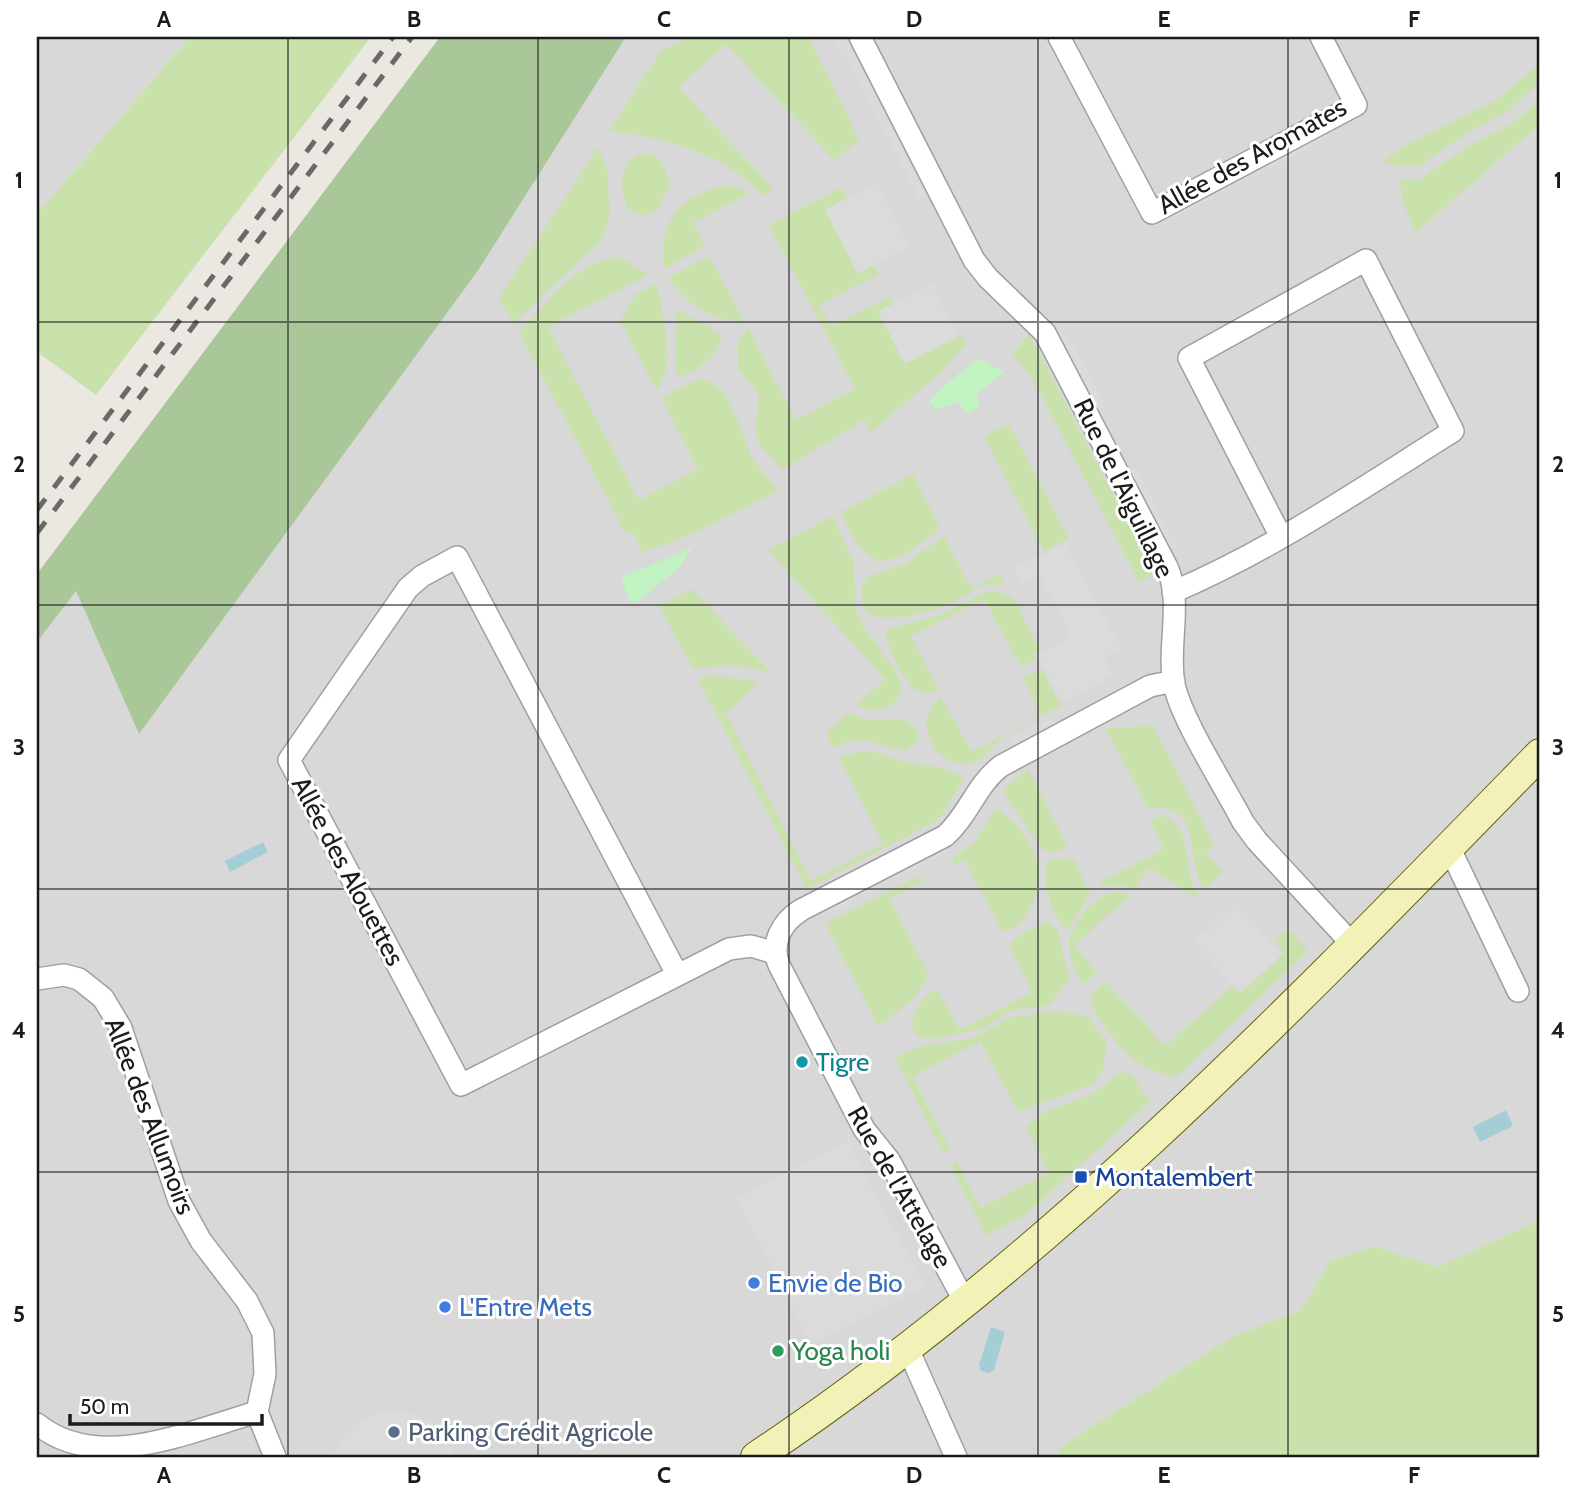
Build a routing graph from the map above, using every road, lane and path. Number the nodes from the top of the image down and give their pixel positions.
1 (860, 37) edge
2 (1059, 37) edge
3 (1321, 37) edge
4 (1281, 537) junction
5 (1173, 592) junction
6 (1174, 681) junction
7 (1540, 754) edge
8 (1449, 847) junction
9 (1353, 946) junction
10 (775, 954) junction
11 (677, 974) junction
12 (37, 979) edge
13 (1518, 991) dead end
14 (966, 1304) junction
15 (908, 1349) junction
16 (257, 1412) junction
17 (37, 1424) edge
18 (275, 1457) edge
19 (756, 1457) edge
20 (956, 1457) edge

1 - 5 street, Rue de l'Aiguillage
2 - 3 street, Allée des Aromates
4 - 4 street
4 - 5 street
5 - 6 street, Rue de l'Aiguillage
6 - 9 street, Rue de l'Aiguillage
6 - 10 street
7 - 8 street
8 - 9 street
8 - 13 street
9 - 14 street
10 - 11 street, Allée des Alouettes
10 - 14 street, Rue de l'Attelage
11 - 11 street, Allée des Alouettes
12 - 16 street, Allée des Allumoirs
14 - 15 street
15 - 19 street
15 - 20 street
16 - 17 street
16 - 18 street

